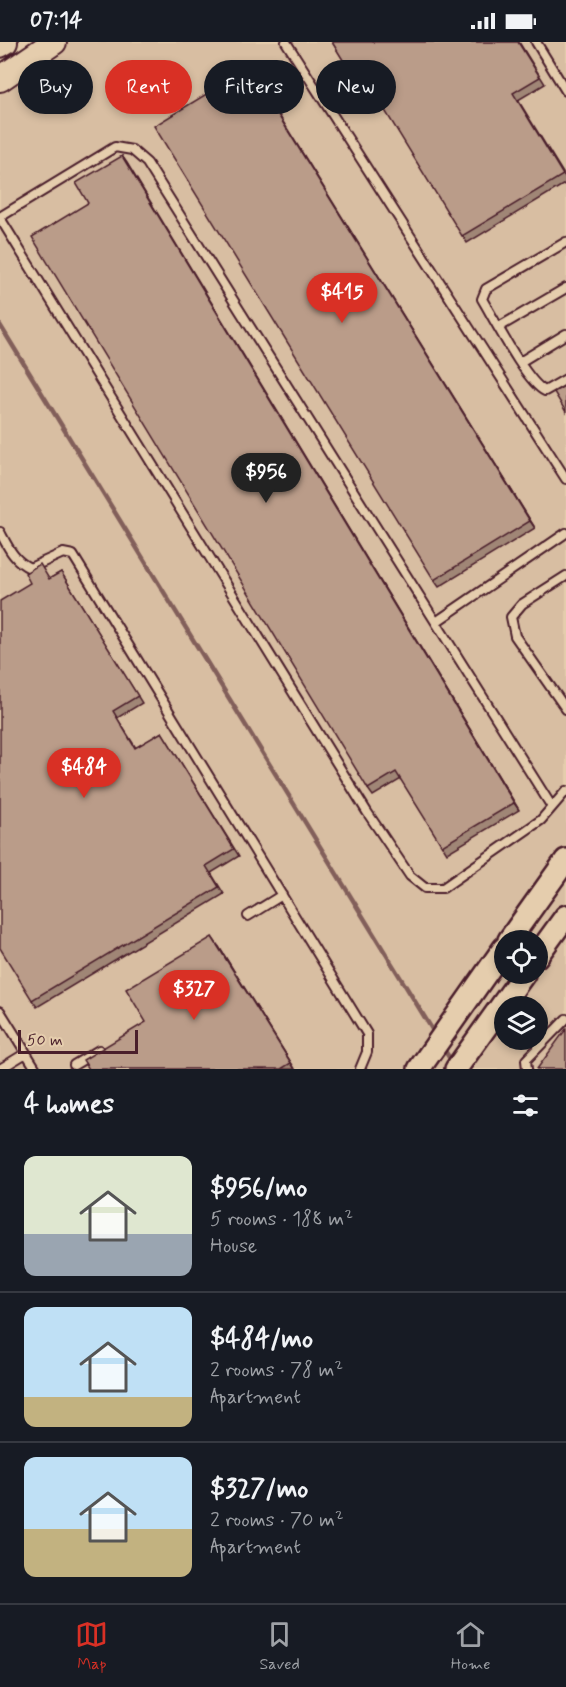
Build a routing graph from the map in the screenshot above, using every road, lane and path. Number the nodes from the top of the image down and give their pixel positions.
1 (5, 42) edge
2 (54, 42) edge
3 (286, 42) edge
4 (536, 42) edge
5 (0, 45) edge
6 (0, 79) edge
7 (566, 91) edge
8 (0, 218) edge
9 (566, 242) edge
10 (566, 288) edge
11 (499, 327) junction
12 (566, 334) edge
13 (520, 363) junction
14 (566, 379) edge
15 (566, 479) edge
16 (0, 532) edge
17 (566, 533) edge
18 (566, 576) edge
19 (436, 622) junction
20 (566, 709) edge
21 (566, 791) edge
22 (552, 807) junction
23 (566, 860) edge
24 (282, 895) junction
25 (248, 916) dead end
26 (566, 916) edge
27 (517, 930) edge
28 (548, 941) edge
29 (494, 962) edge
30 (517, 984) edge
31 (0, 1011) edge
32 (566, 1019) edge
33 (99, 1050) edge
34 (26, 1053) junction
35 (422, 1064) edge
36 (72, 1068) edge
37 (0, 1069) edge
38 (36, 1069) edge
39 (360, 1069) edge
40 (456, 1069) edge
41 (527, 1069) edge

1 - 5 main road
2 - 6 main road
3 - 15 lane
4 - 7 lane
8 - 19 lane
8 - 22 lane
9 - 11 lane
10 - 11 lane
11 - 13 lane
12 - 13 lane
13 - 14 lane
16 - 24 lane
17 - 19 lane
18 - 20 lane
19 - 22 lane
21 - 22 lane
23 - 27 main road
24 - 25 lane
24 - 39 lane
26 - 28 main road
29 - 35 main road
30 - 40 main road
31 - 34 lane
32 - 41 lane
33 - 36 lane
34 - 37 lane
34 - 38 lane

